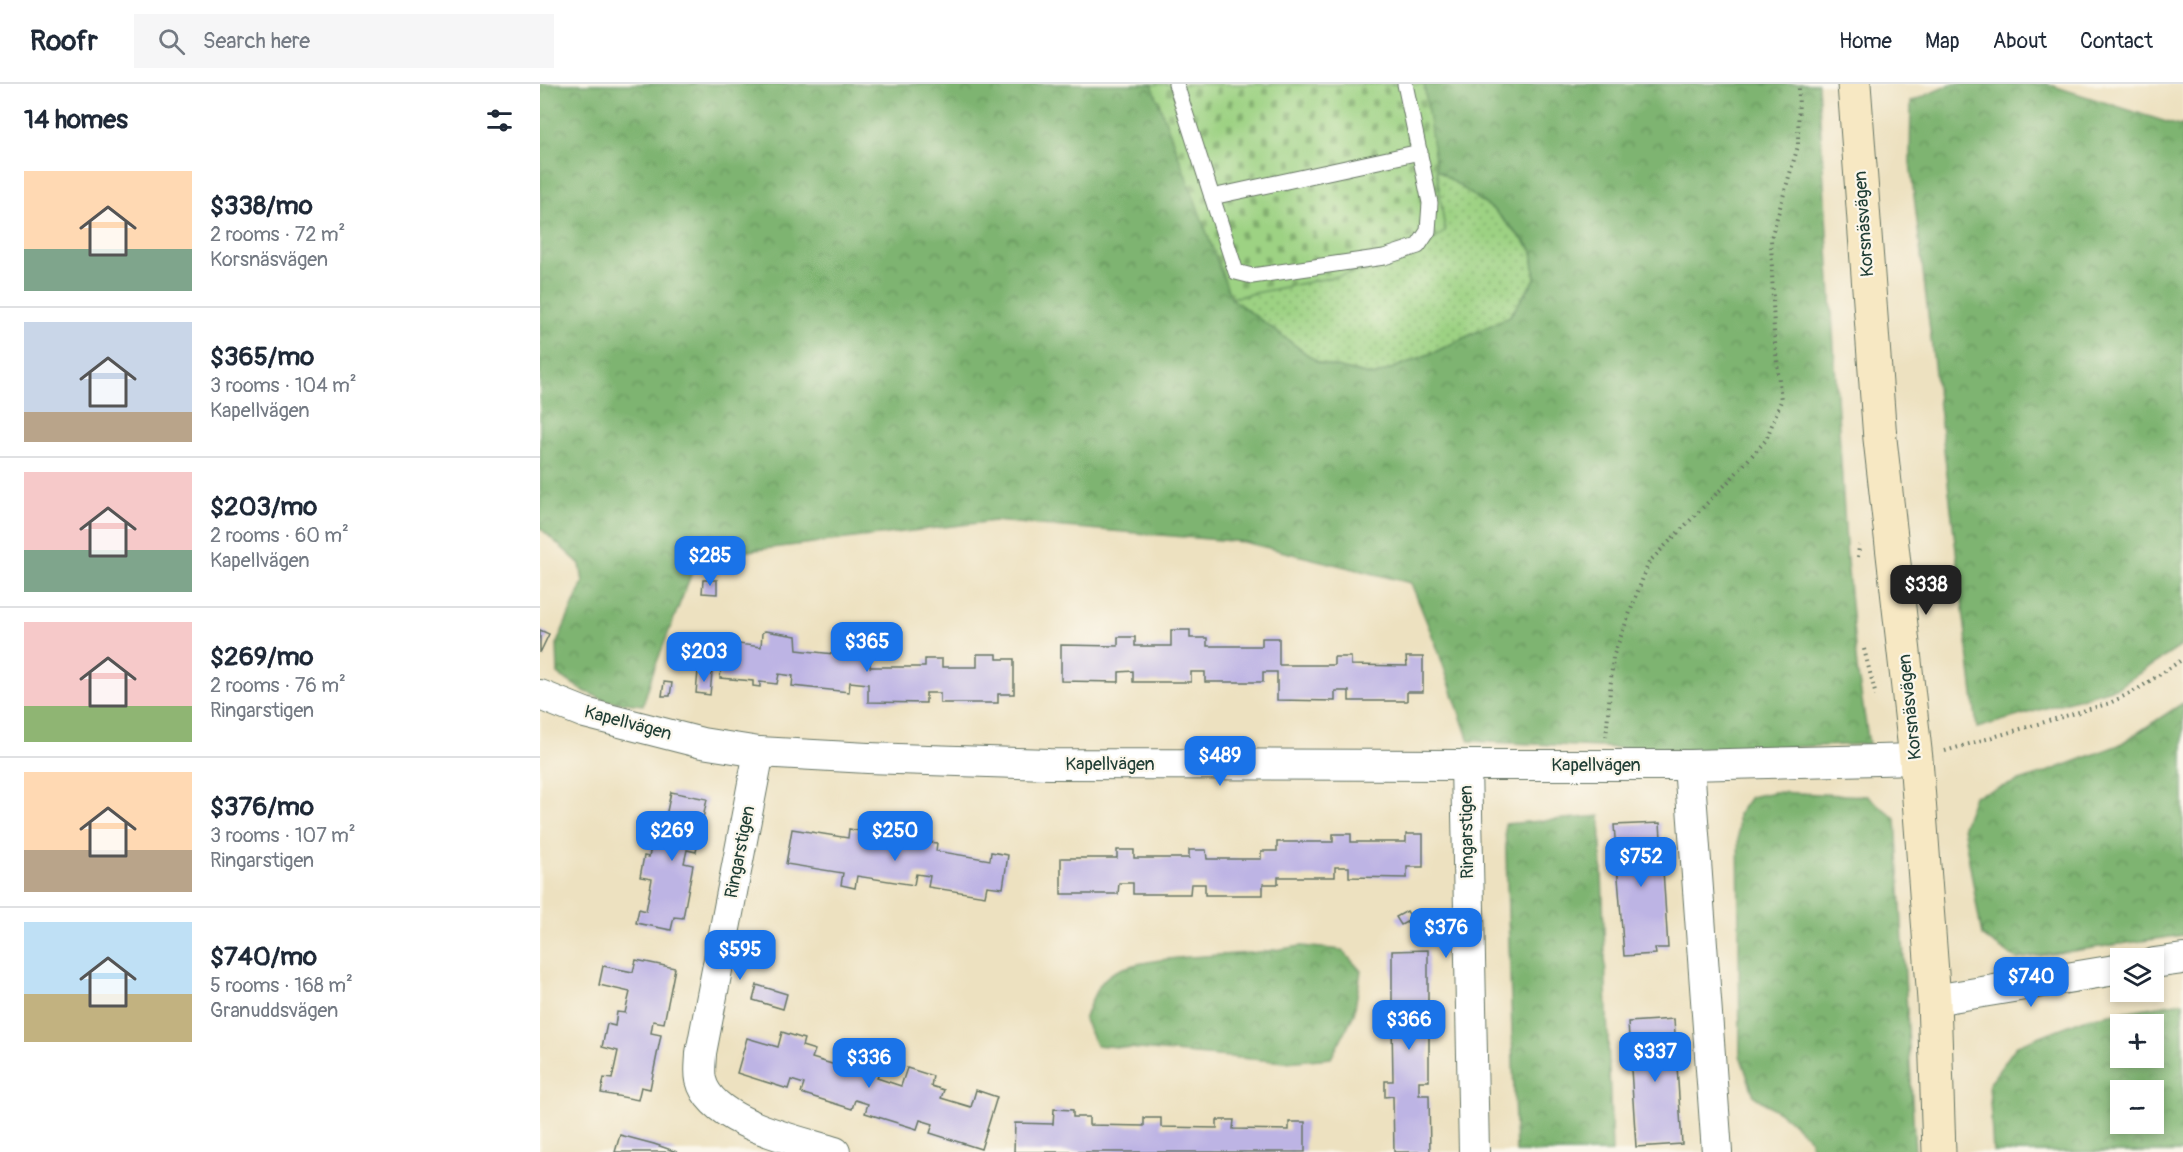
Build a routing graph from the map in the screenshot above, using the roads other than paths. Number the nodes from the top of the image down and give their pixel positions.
1 (1176, 84) edge
2 (1406, 84) edge
3 (1854, 84) edge
4 (1420, 152) junction
5 (1212, 196) junction
6 (540, 695) edge
7 (759, 752) junction
8 (1916, 759) junction
9 (1466, 765) junction
10 (1689, 765) junction
11 (2183, 958) edge
12 (2164, 961) edge
13 (2110, 971) edge
14 (1934, 1000) junction
15 (835, 1152) edge
16 (1474, 1152) edge
17 (1717, 1152) edge
18 (1939, 1152) edge

1 - 5 lane
2 - 4 lane
3 - 8 street, Korsnäsvägen
4 - 5 lane
4 - 5 lane
6 - 7 street, Kapellvägen
7 - 9 street, Kapellvägen
7 - 15 street, Ringarstigen
8 - 10 street, Kapellvägen
8 - 14 street, Korsnäsvägen
9 - 10 street, Kapellvägen
9 - 16 street, Ringarstigen
10 - 17 street
11 - 12 street
13 - 14 street
14 - 18 street, Korsnäsvägen

